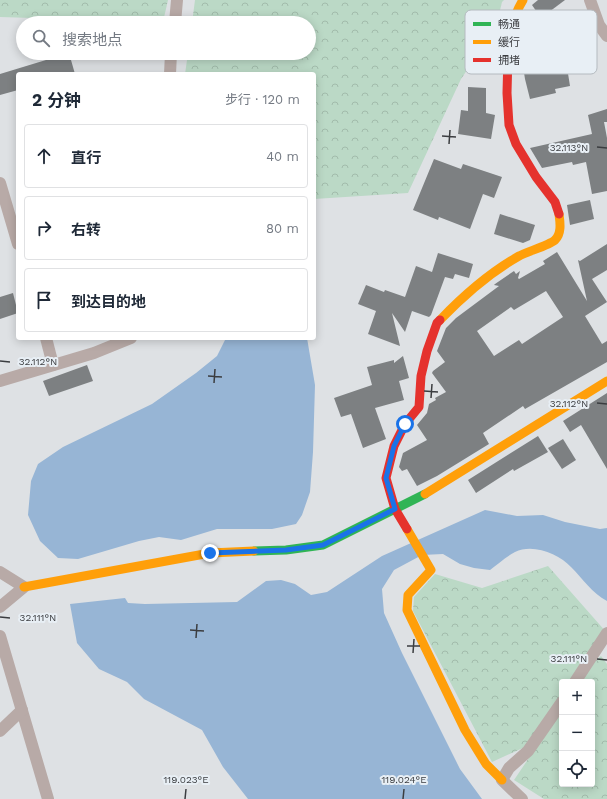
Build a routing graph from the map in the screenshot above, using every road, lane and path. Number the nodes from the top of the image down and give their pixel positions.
1 (177, 0) edge
2 (523, 0) edge
3 (590, 0) edge
4 (517, 10) edge
5 (594, 10) edge
6 (175, 16) edge
7 (597, 19) edge
8 (607, 36) edge
9 (171, 60) edge
10 (170, 72) edge
11 (508, 74) edge
12 (0, 183) edge
13 (16, 237) edge
14 (47, 340) edge
15 (126, 340) edge
16 (54, 365) junction
17 (0, 381) edge
18 (607, 381) edge
19 (395, 509) junction
20 (0, 572) edge
21 (24, 586) junction
22 (0, 607) edge
23 (607, 633) edge
24 (0, 636) edge
25 (577, 679) edge
26 (559, 706) edge
27 (22, 710) junction
28 (0, 731) edge
29 (502, 780) junction
30 (48, 799) edge
31 (522, 799) edge

1 - 6 street
2 - 4 street
3 - 5 street
7 - 8 street
9 - 10 street
11 - 19 street
12 - 13 street
14 - 16 street
15 - 16 street
16 - 17 street
18 - 19 street
19 - 21 street
19 - 29 street
20 - 21 street
21 - 22 street
23 - 25 street
24 - 27 street
26 - 29 street
27 - 28 street
27 - 30 street
29 - 31 street

